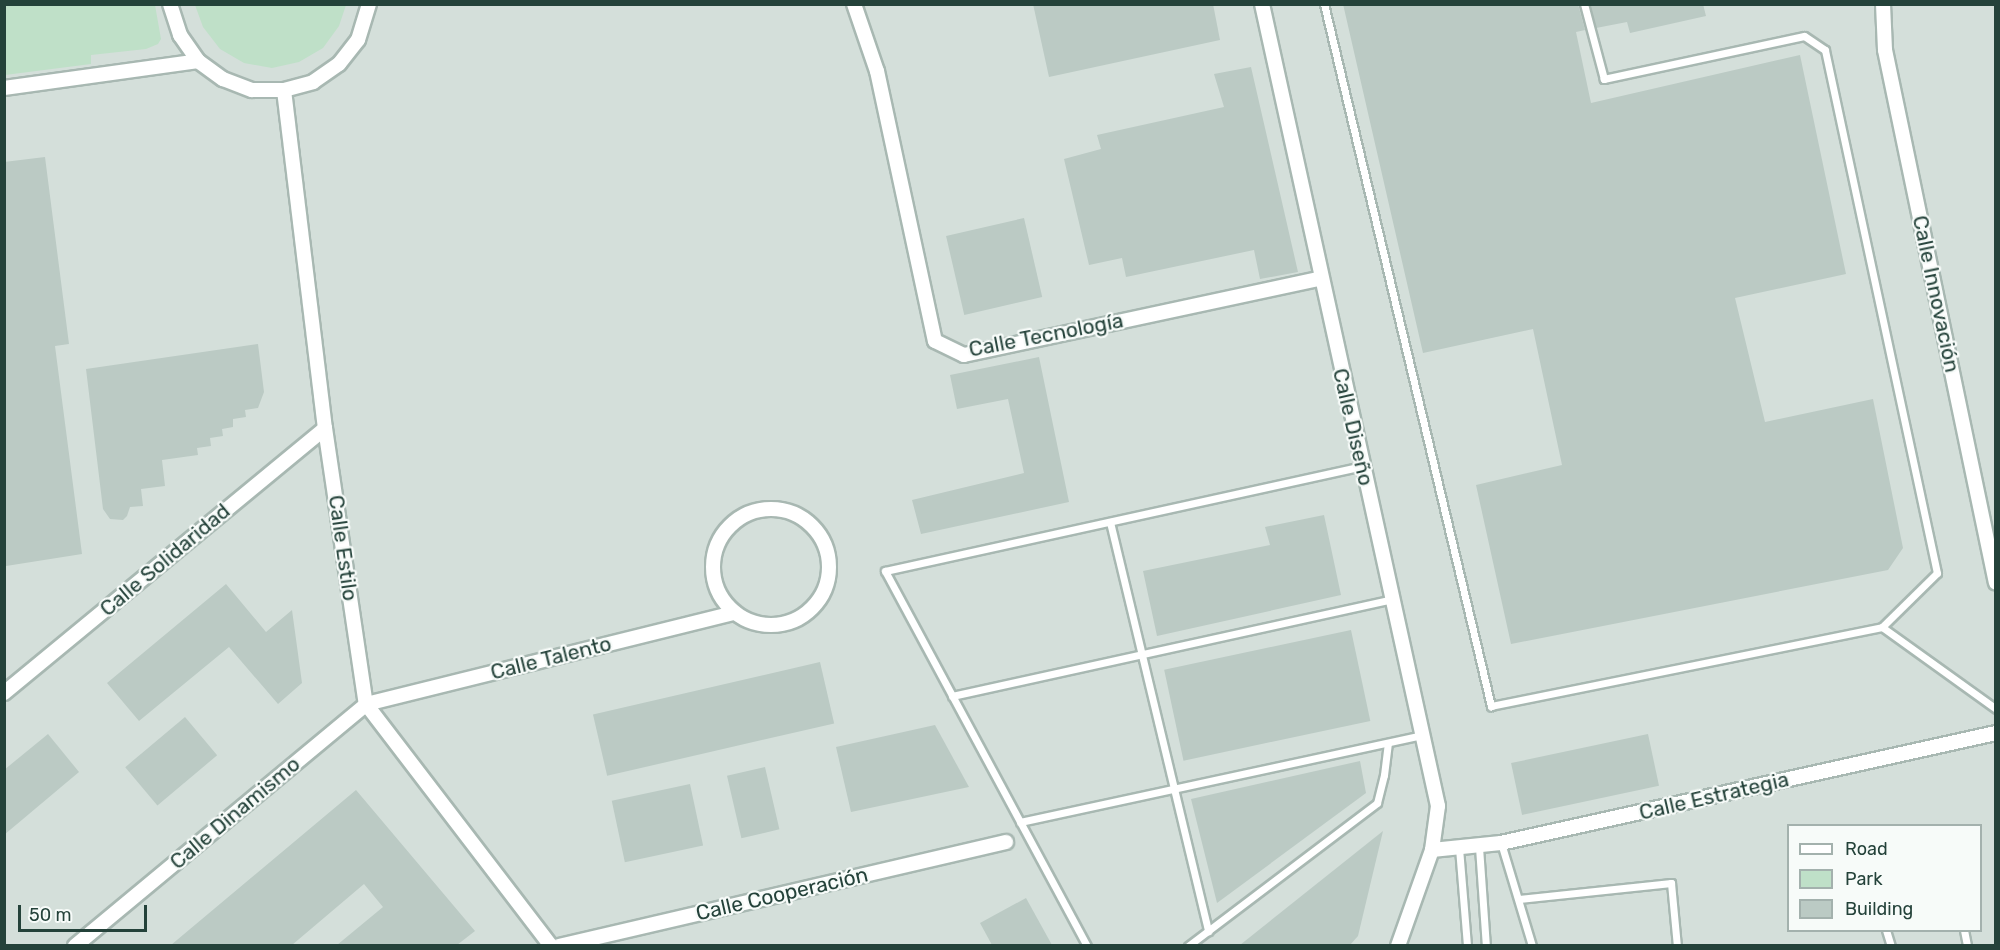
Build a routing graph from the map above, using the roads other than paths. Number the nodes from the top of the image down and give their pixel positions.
1 (171, 4) edge
2 (369, 4) edge
3 (854, 4) edge
4 (1262, 4) edge
5 (1324, 4) edge
6 (1584, 4) edge
7 (1883, 4) edge
8 (198, 61) junction
9 (4, 88) edge
10 (284, 90) junction
11 (1320, 279) junction
12 (325, 428) junction
13 (1362, 466) junction
14 (1110, 522) junction
15 (1995, 583) edge
16 (1392, 599) junction
17 (735, 613) junction
18 (1882, 627) junction
19 (1143, 655) junction
20 (4, 693) edge
21 (952, 696) junction
22 (366, 704) junction
23 (1995, 709) edge
24 (1995, 733) edge
25 (1421, 735) junction
26 (1388, 743) junction
27 (1174, 789) junction
28 (1020, 822) junction
29 (1006, 842) dead end
30 (1501, 843) junction
31 (1479, 847) junction
32 (1459, 848) junction
33 (1432, 850) junction
34 (1519, 899) junction
35 (1208, 931) junction
36 (75, 945) edge
37 (551, 945) edge
38 (559, 945) edge
39 (1087, 945) edge
40 (1188, 945) edge
41 (1398, 945) edge
42 (1467, 945) edge
43 (1486, 945) edge
44 (1532, 945) edge
45 (1677, 945) edge

1 - 8 street
2 - 10 street
3 - 11 street, Calle Tecnología
4 - 11 street, Calle Diseño
5 - 18 lane
6 - 18 lane
7 - 15 street, Calle Innovación
8 - 9 street
8 - 10 street
10 - 12 street, Calle Estilo
11 - 13 street, Calle Diseño
12 - 20 street, Calle Solidaridad
12 - 22 street, Calle Estilo
13 - 14 lane
13 - 16 street, Calle Diseño
14 - 19 lane
14 - 21 lane
16 - 19 lane
16 - 25 street, Calle Diseño
17 - 17 street
17 - 22 street, Calle Talento
18 - 23 lane
19 - 21 lane
19 - 27 lane
21 - 28 lane
22 - 36 street, Calle Dinamismo
22 - 37 street, Calle Estilo
24 - 30 street, Calle Estrategia
25 - 26 lane
25 - 33 street, Calle Diseño
26 - 27 lane
26 - 35 lane
27 - 28 lane
27 - 35 lane
28 - 39 lane
29 - 38 street, Calle Cooperación
30 - 31 street, Calle Estrategia
30 - 34 lane
31 - 32 street, Calle Estrategia
31 - 43 lane
32 - 33 street, Calle Estrategia
32 - 42 lane
33 - 41 street, Calle Diseño
34 - 44 lane
34 - 45 lane
35 - 40 lane

